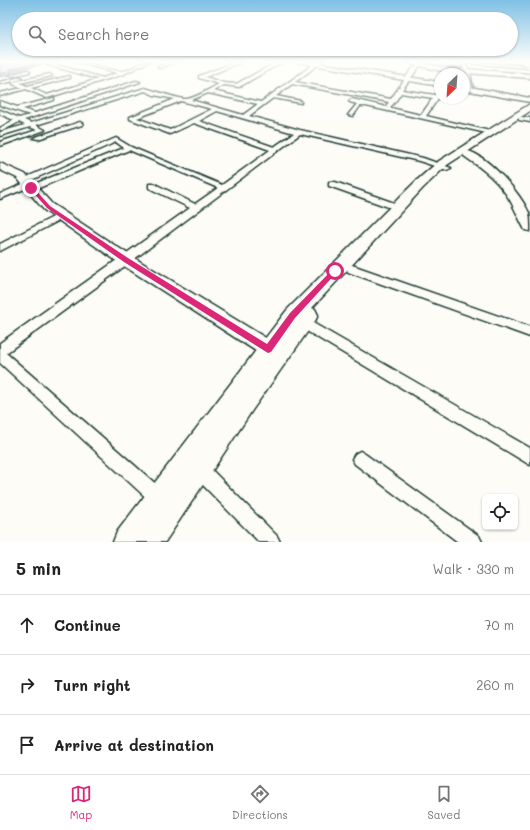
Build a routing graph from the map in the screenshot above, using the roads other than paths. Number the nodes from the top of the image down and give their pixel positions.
1 (23, 86) edge
2 (33, 86) edge
3 (73, 86) edge
4 (105, 86) edge
5 (125, 86) edge
6 (218, 86) edge
7 (288, 86) edge
8 (310, 86) edge
9 (403, 86) edge
10 (27, 88) junction
11 (470, 89) edge
12 (208, 91) junction
13 (400, 91) junction
14 (41, 94) junction
15 (434, 94) edge
16 (0, 95) edge
17 (274, 97) junction
18 (28, 99) dead end
19 (183, 100) junction
20 (434, 100) edge
21 (530, 100) edge
22 (60, 101) junction
23 (352, 101) dead end
24 (393, 101) junction
25 (0, 102) edge
26 (299, 102) dead end
27 (72, 103) junction
28 (263, 104) junction
29 (366, 104) junction
30 (7, 105) junction
31 (388, 108) junction
32 (16, 109) junction
33 (217, 109) junction
34 (25, 112) junction
35 (1, 114) edge
36 (35, 115) junction
37 (351, 115) dead end
38 (528, 115) edge
39 (11, 116) junction
40 (423, 116) junction
41 (244, 117) junction
42 (19, 120) junction
43 (47, 120) junction
44 (194, 121) junction
45 (32, 124) junction
46 (80, 124) dead end
47 (0, 130) edge
48 (299, 132) junction
49 (491, 132) junction
50 (0, 134) edge
51 (0, 144) edge
52 (129, 148) junction
53 (0, 150) edge
54 (275, 150) junction
55 (464, 153) junction
56 (0, 166) edge
57 (444, 167) junction
58 (28, 184) junction
59 (332, 184) dead end
60 (152, 186) dead end
61 (223, 188) junction
62 (0, 197) edge
63 (397, 207) junction
64 (196, 208) junction
65 (61, 216) junction
66 (530, 227) edge
67 (0, 248) edge
68 (126, 260) junction
69 (352, 269) junction
70 (297, 319) junction
71 (530, 332) edge
72 (0, 350) edge
73 (268, 350) junction
74 (0, 355) edge
75 (530, 457) edge
76 (360, 459) dead end
77 (199, 469) junction
78 (159, 498) junction
79 (127, 542) edge
80 (148, 542) edge
81 (271, 542) edge
82 (473, 542) edge

1 - 10 street
2 - 10 street
3 - 14 street
4 - 22 street
5 - 27 street
6 - 12 street
7 - 17 street
8 - 24 street
9 - 13 street
10 - 14 street
10 - 16 street
11 - 21 street
12 - 19 street
12 - 28 street
13 - 15 street
13 - 24 street
14 - 22 street
14 - 25 street
14 - 32 street
17 - 26 street
17 - 28 street
18 - 30 street
19 - 33 street
19 - 43 street
19 - 44 street
20 - 40 street
22 - 27 street
22 - 34 street
23 - 29 street
24 - 31 street
25 - 30 street
27 - 36 street
28 - 41 street
29 - 31 street
29 - 37 street
30 - 32 street
31 - 40 street
32 - 34 street
33 - 41 street
33 - 44 street
34 - 36 street
34 - 39 street
35 - 39 street
36 - 42 street
36 - 43 street
38 - 49 main road
38 - 55 main road
39 - 42 street
40 - 49 street
41 - 48 street
42 - 45 street
42 - 47 street
43 - 45 street
44 - 54 street
45 - 50 street
45 - 51 street
46 - 53 street
48 - 54 street
48 - 57 street
49 - 55 main road
52 - 58 street
52 - 58 street
52 - 61 street
54 - 61 street
55 - 57 main road
55 - 66 street
56 - 58 street
57 - 63 main road
57 - 69 main road
58 - 62 street
58 - 65 street
59 - 63 street
60 - 64 street
61 - 64 street
63 - 70 main road
64 - 68 street
65 - 67 street
65 - 68 street
68 - 72 street
68 - 73 street
69 - 70 main road
69 - 71 street
70 - 73 main road
70 - 75 street
70 - 77 main road
73 - 78 main road
74 - 78 street
76 - 82 street
77 - 80 main road
77 - 81 street
78 - 79 main road

